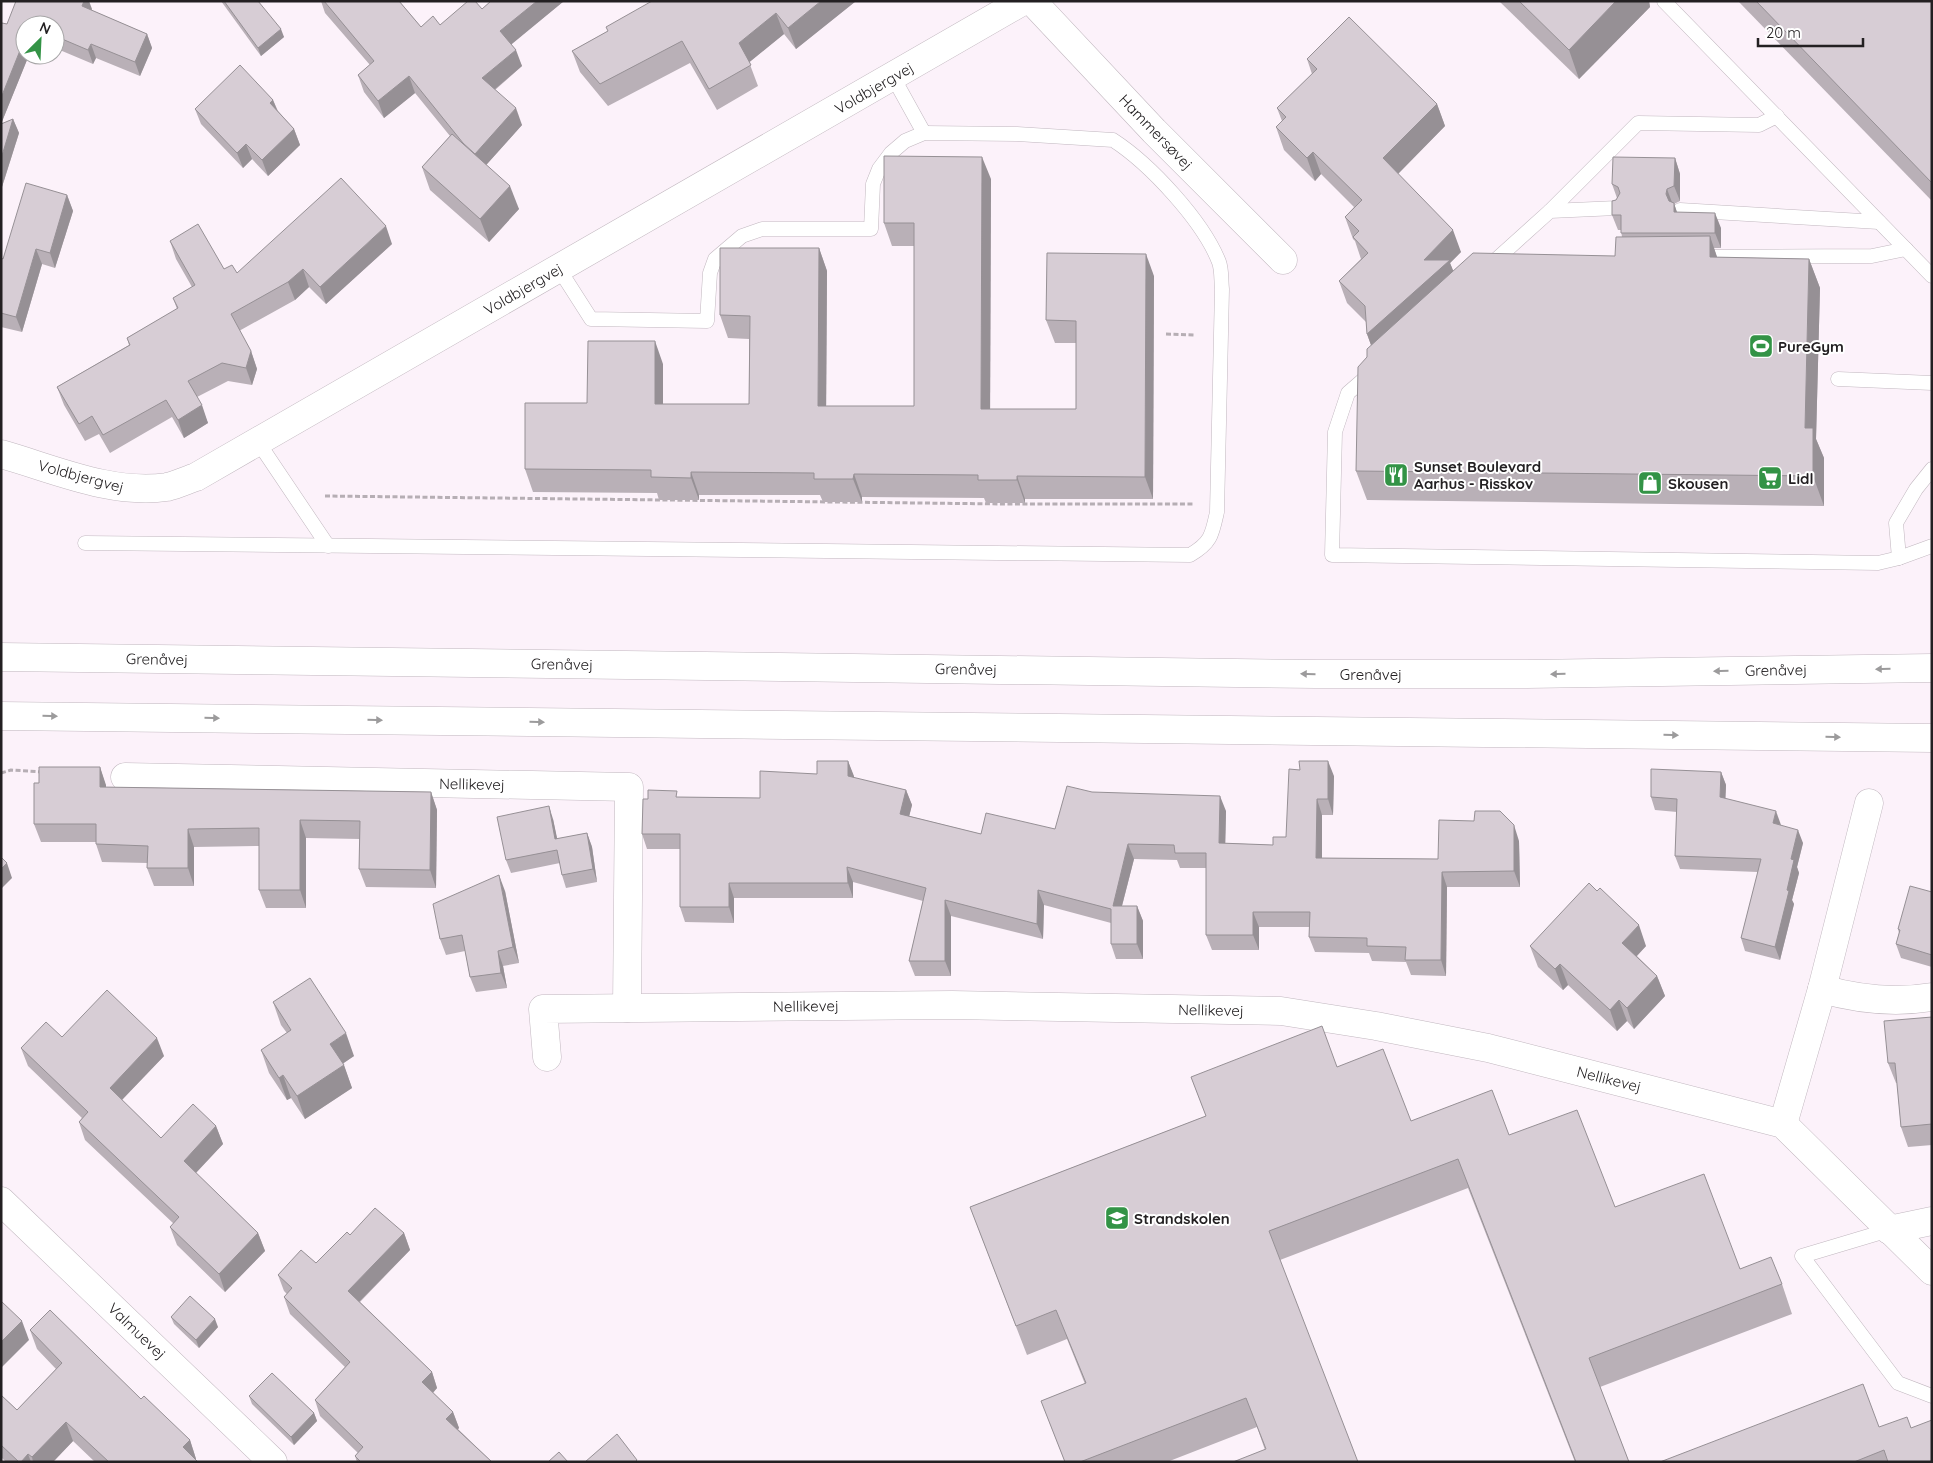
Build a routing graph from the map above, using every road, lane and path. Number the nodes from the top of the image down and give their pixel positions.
1 (1024, 1) edge
2 (1032, 1) edge
3 (1664, 1) edge
4 (893, 77) junction
5 (1777, 116) junction
6 (924, 133) junction
7 (1618, 208) edge
8 (1680, 210) edge
9 (1550, 212) junction
10 (1879, 222) junction
11 (1906, 249) junction
12 (1505, 252) junction
13 (1520, 256) edge
14 (1684, 257) edge
15 (1283, 260) dead end
16 (559, 268) junction
17 (1932, 276) edge
18 (1477, 278) edge
19 (1384, 361) edge
20 (1838, 379) dead end
21 (1932, 382) edge
22 (258, 442) junction
23 (1, 454) edge
24 (1932, 469) edge
25 (294, 496) junction
26 (1217, 504) junction
27 (85, 543) dead end
28 (328, 546) junction
29 (1932, 546) edge
30 (1899, 558) junction
31 (1, 657) edge
32 (1932, 668) edge
33 (1, 716) edge
34 (1932, 738) edge
35 (49, 772) edge
36 (1, 773) edge
37 (125, 777) dead end
38 (1869, 803) dead end
39 (1822, 989) junction
40 (1932, 997) edge
41 (627, 1008) junction
42 (547, 1057) dead end
43 (1783, 1124) junction
44 (1, 1201) edge
45 (1932, 1222) edge
46 (1889, 1230) junction
47 (1932, 1271) edge
48 (1932, 1396) edge
49 (273, 1462) edge

1 - 4 street, Voldbjergvej
2 - 15 street, Hammersøvej
3 - 5 lane
4 - 6 lane
4 - 16 street, Voldbjergvej
5 - 9 lane
5 - 10 lane
6 - 16 lane
6 - 26 lane
7 - 9 lane
8 - 10 lane
9 - 12 lane
10 - 11 lane
11 - 14 lane
11 - 17 lane
12 - 13 lane
12 - 18 lane
16 - 22 street, Voldbjergvej
19 - 30 lane
20 - 21 lane
22 - 23 street, Voldbjergvej
22 - 25 lane
24 - 30 lane
25 - 26 path
25 - 28 lane
26 - 28 lane
27 - 28 lane
29 - 30 lane
32 -> 31 street, Grenåvej
33 -> 34 street
35 - 36 path
37 - 41 street, Nellikevej
38 - 39 street
39 - 40 street
39 - 43 street
41 - 42 street, Nellikevej
41 - 43 street, Nellikevej
43 - 46 street
44 - 49 street, Valmuevej
45 - 46 street
46 - 47 street
46 - 48 lane

